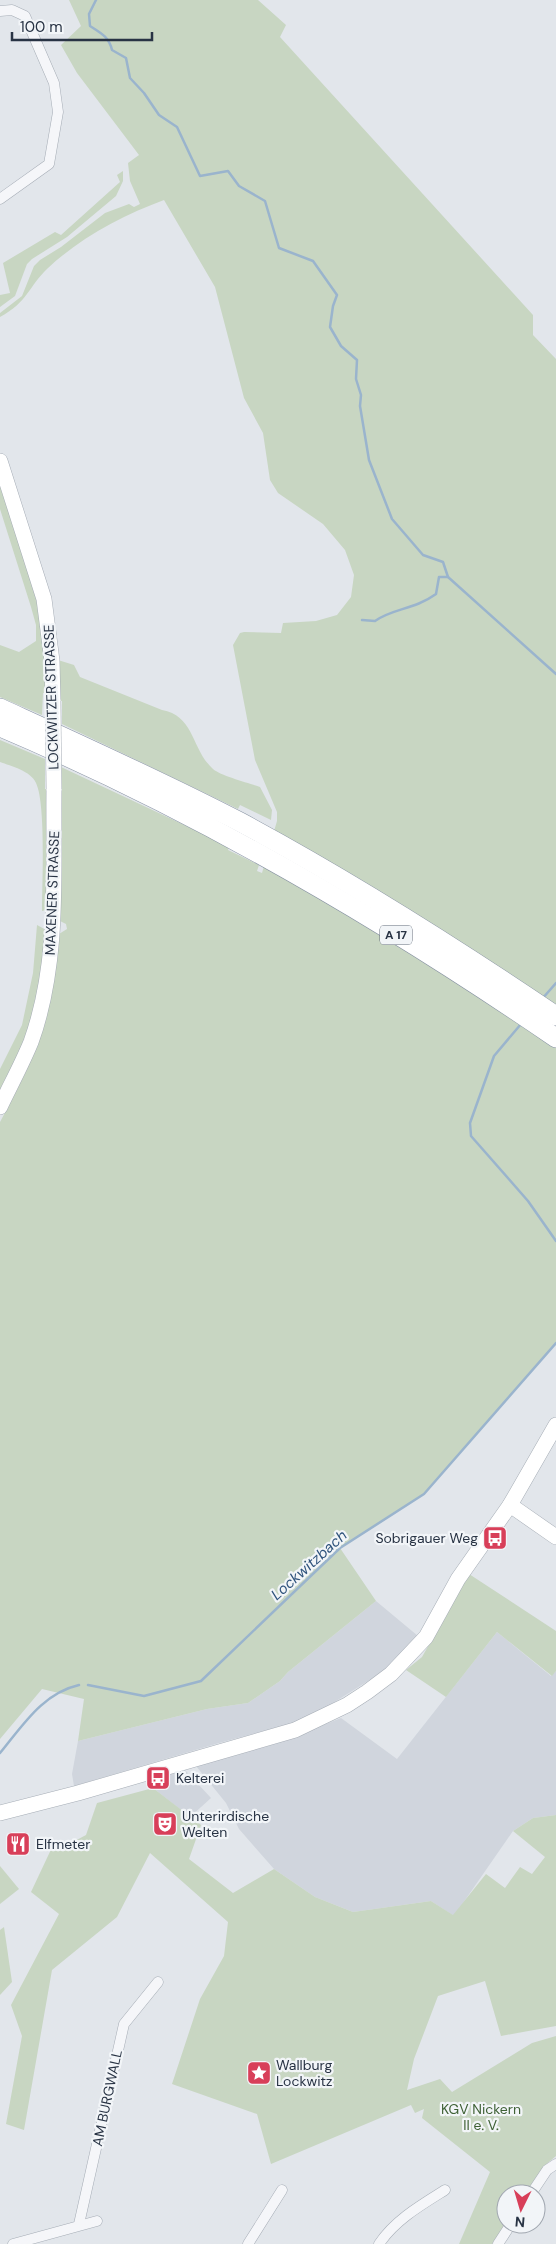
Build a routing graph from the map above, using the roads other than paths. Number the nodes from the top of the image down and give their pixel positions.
1 (0, 11) edge
2 (0, 199) edge
3 (0, 461) edge
4 (0, 708) edge
5 (0, 727) edge
6 (54, 789) joint
7 (237, 831) junction
8 (556, 1016) edge
9 (556, 1038) edge
10 (0, 1107) edge
11 (556, 1425) edge
12 (510, 1505) junction
13 (556, 1537) edge
14 (0, 1813) edge
15 (158, 1982) dead end
16 (556, 2164) edge
17 (538, 2184) edge
18 (282, 2190) dead end
19 (445, 2190) dead end
20 (97, 2221) dead end
21 (79, 2224) junction
22 (13, 2244) edge
23 (248, 2244) edge
24 (379, 2244) edge

1 - 2 street
3 - 6 street, LOCKWITZER STRASSE, bridge
4 - 7 highway, A 17
5 - 7 highway, A 17
6 - 10 street, MAXENER STRASSE
7 - 8 highway, A 17
7 - 9 highway, A 17
11 - 12 street
12 - 13 street
12 - 14 street
15 - 21 street, AM BURGWALL
16 - 17 street
18 - 23 street
19 - 24 street
20 - 21 street
21 - 22 street

